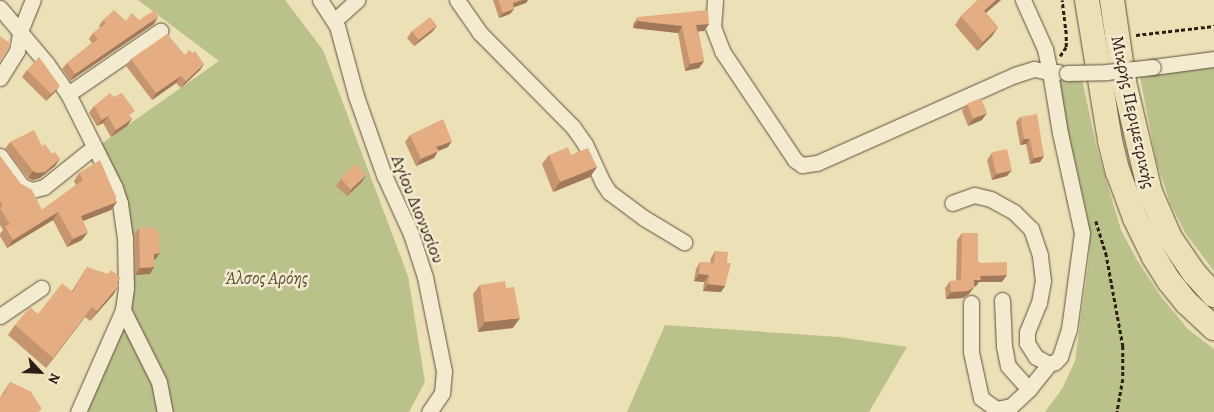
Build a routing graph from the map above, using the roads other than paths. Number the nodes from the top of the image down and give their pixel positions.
1 (33, 0) edge
2 (320, 0) edge
3 (356, 0) edge
4 (457, 0) edge
5 (715, 0) edge
6 (1023, 0) edge
7 (1086, 0) edge
8 (1112, 0) edge
9 (3, 17) edge
10 (335, 20) junction
11 (160, 31) dead end
12 (20, 33) junction
13 (1214, 59) edge
14 (1050, 72) junction
15 (0, 78) edge
16 (68, 94) junction
17 (94, 147) junction
18 (0, 156) edge
19 (952, 203) dead end
20 (684, 242) dead end
21 (41, 288) dead end
22 (1214, 295) edge
23 (1002, 300) dead end
24 (971, 303) dead end
25 (123, 310) junction
26 (0, 316) edge
27 (1214, 328) edge
28 (1049, 364) junction
29 (1029, 389) junction
30 (78, 412) edge
31 (165, 412) edge
32 (429, 412) edge

1 - 12 street
2 - 10 street
3 - 10 street
4 - 20 street
5 - 14 street
6 - 14 street
7 - 27 main road, Μικρής Περιμετρικής
8 - 22 main road, Μικρής Περιμετρικής
9 - 12 street
10 - 32 street, Αγίου Διονυσίου
11 - 16 street
12 - 15 street
12 - 16 street
13 - 14 street, bridge
14 - 28 street
16 - 17 street
17 - 18 street
17 - 25 street
19 - 28 street
21 - 26 street
23 - 29 street
24 - 29 street
25 - 30 street
25 - 31 street
28 - 29 street

